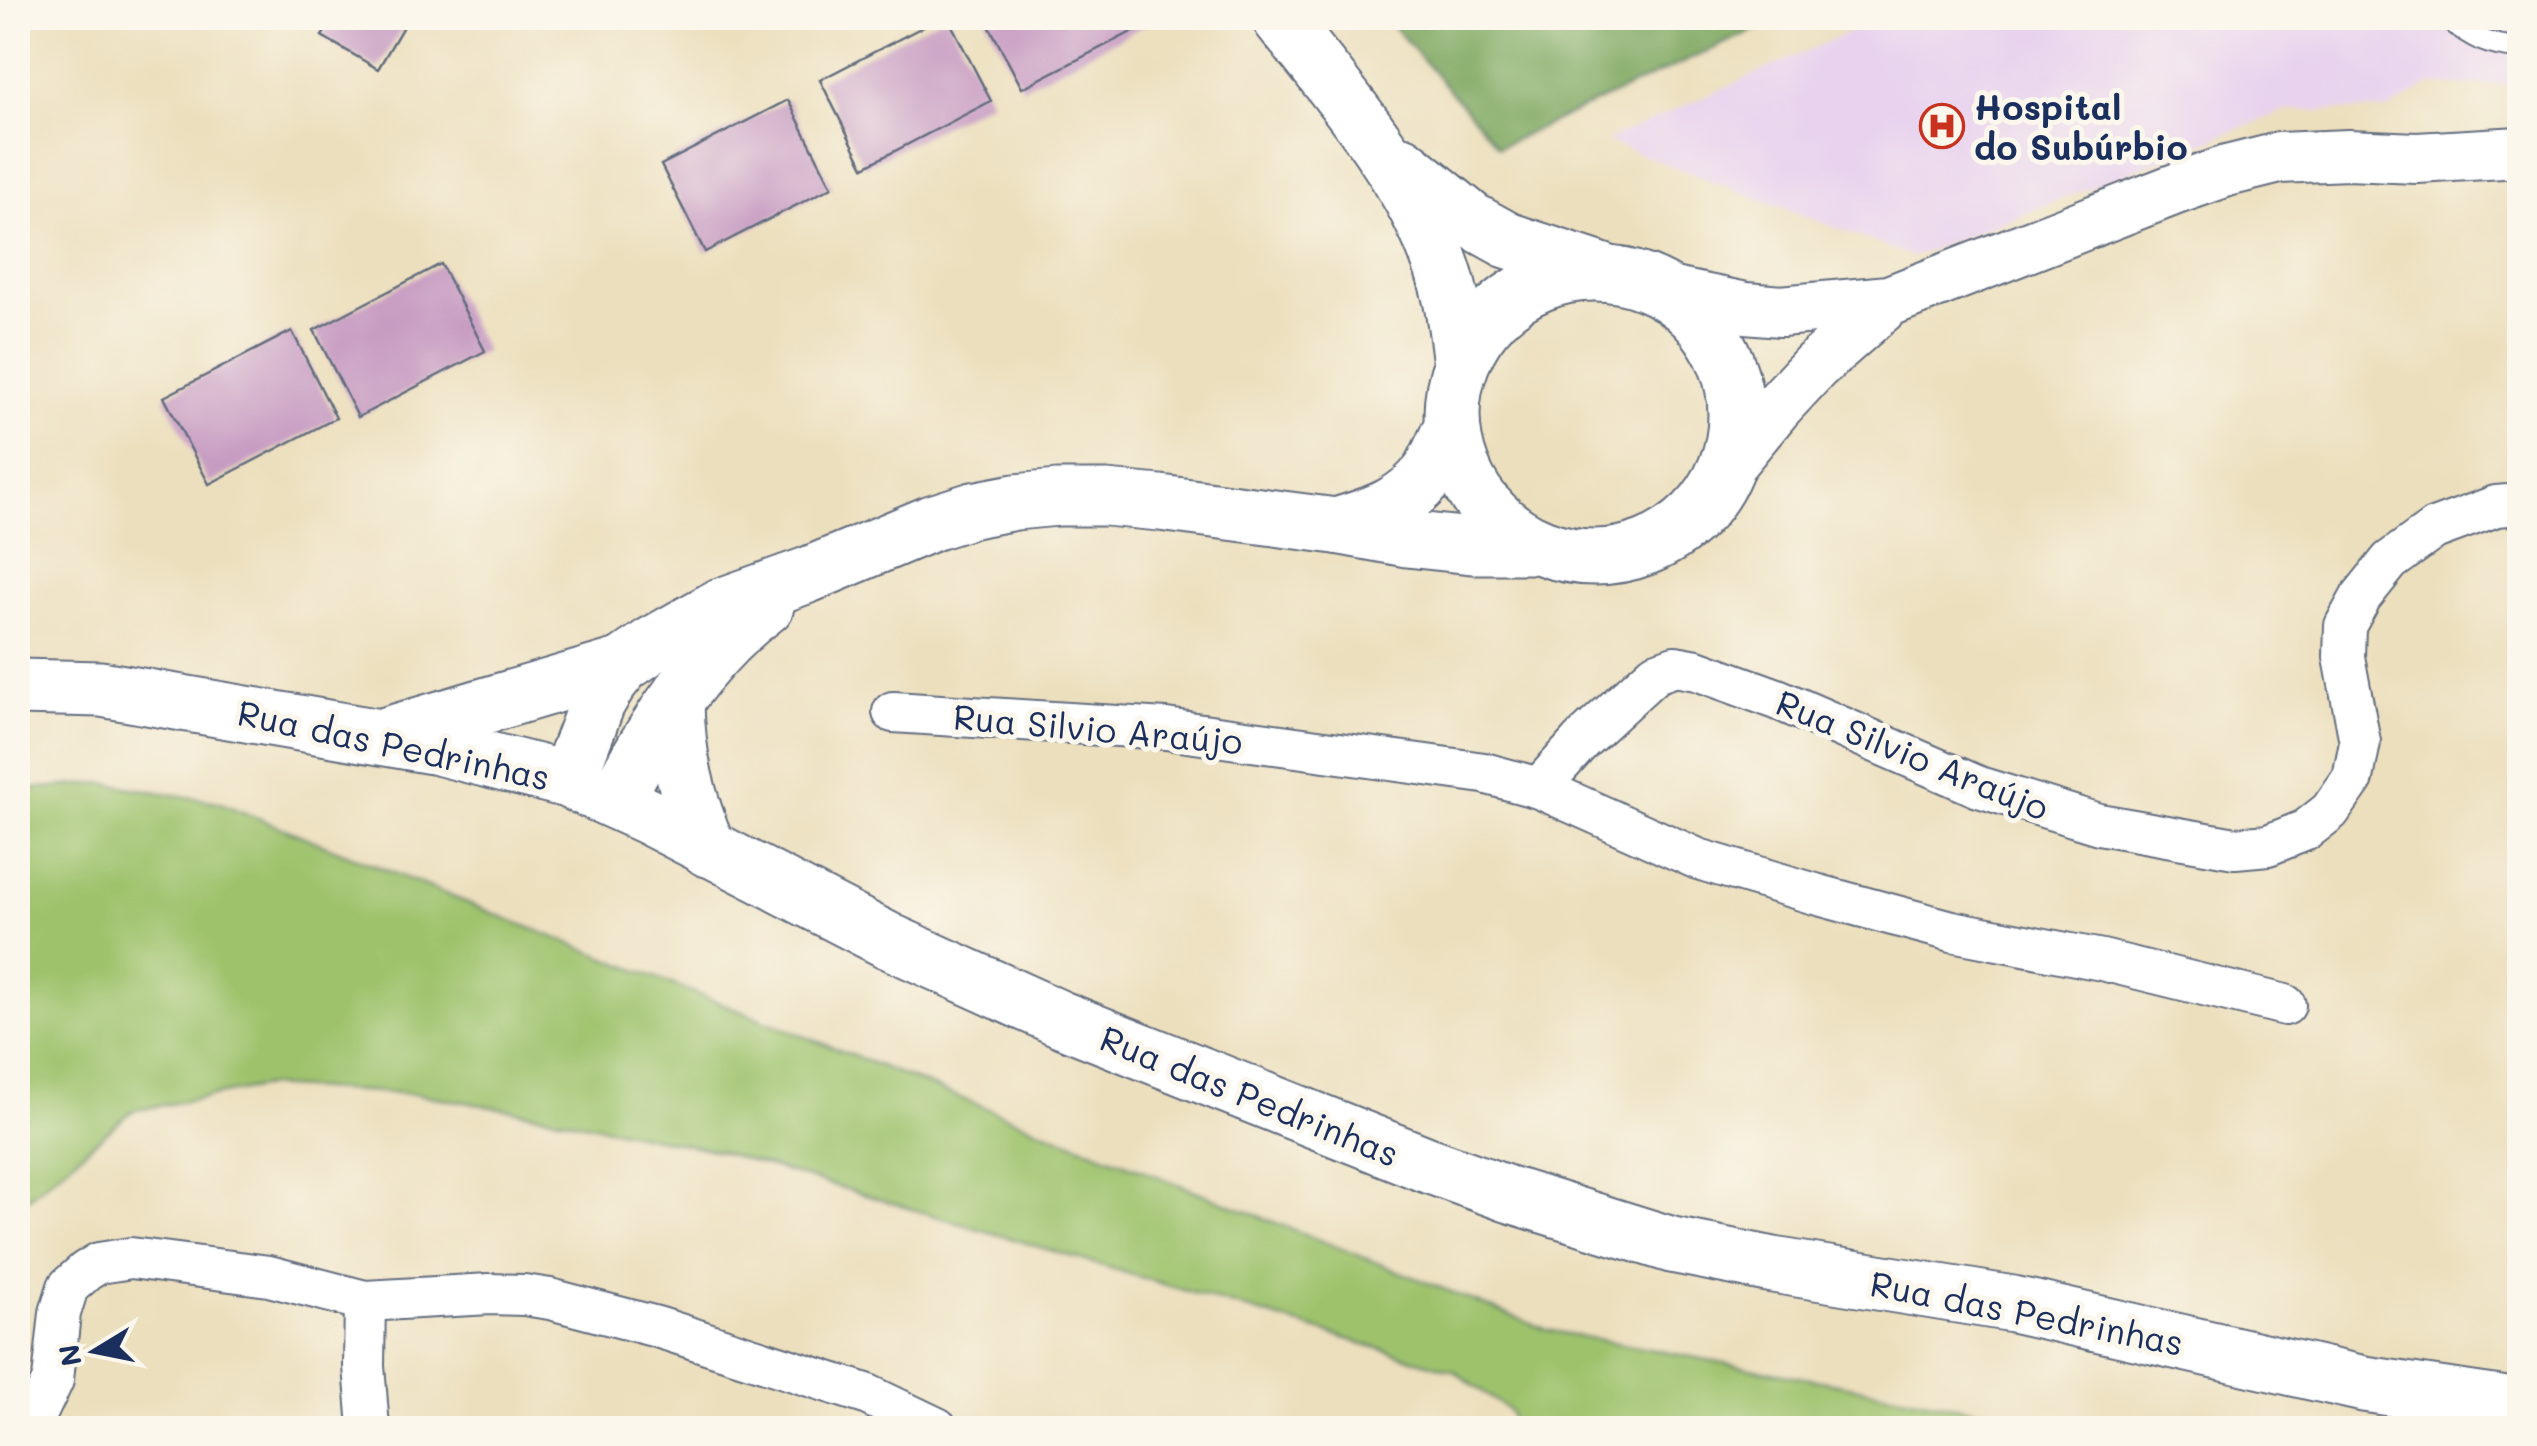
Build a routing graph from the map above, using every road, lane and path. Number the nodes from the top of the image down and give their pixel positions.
1 (1280, 18) edge
2 (2447, 18) edge
3 (2520, 48) edge
4 (1377, 143) junction
5 (2520, 152) edge
6 (2417, 158) junction
7 (2520, 174) edge
8 (1606, 273) junction
9 (1664, 291) junction
10 (1889, 301) junction
11 (1462, 364) junction
12 (1452, 426) junction
13 (1725, 470) junction
14 (2520, 504) edge
15 (1336, 526) junction
16 (1538, 546) junction
17 (808, 575) junction
18 (623, 664) junction
19 (18, 687) edge
20 (676, 702) junction
21 (893, 712) dead end
22 (383, 736) junction
23 (1539, 788) junction
24 (592, 791) junction
25 (708, 849) junction
26 (2285, 1004) dead end
27 (366, 1301) junction
28 (2520, 1407) edge
29 (20, 1428) edge
30 (368, 1428) edge
31 (936, 1428) edge

1 - 4 main road
2 - 3 lane
4 - 8 main road
4 - 11 main road
5 - 6 street
6 - 7 street
6 - 10 street
8 - 9 main road
8 - 11 main road
9 - 10 street
9 - 13 main road
10 - 13 street
11 - 12 main road
12 - 15 main road
12 - 16 main road
13 - 16 main road
14 - 23 street, Rua Silvio Araújo
15 - 16 main road
15 - 17 main road
17 - 18 main road
17 - 20 main road
18 - 22 main road
18 - 24 main road
19 - 22 main road, Rua das Pedrinhas
20 - 24 main road
20 - 25 main road
21 - 23 street, Rua Silvio Araújo
22 - 24 main road, Rua das Pedrinhas
23 - 26 street, Rua Silvio Araújo
24 - 25 main road, Rua das Pedrinhas
25 - 28 main road, Rua das Pedrinhas
27 - 29 street
27 - 30 street
27 - 31 street

